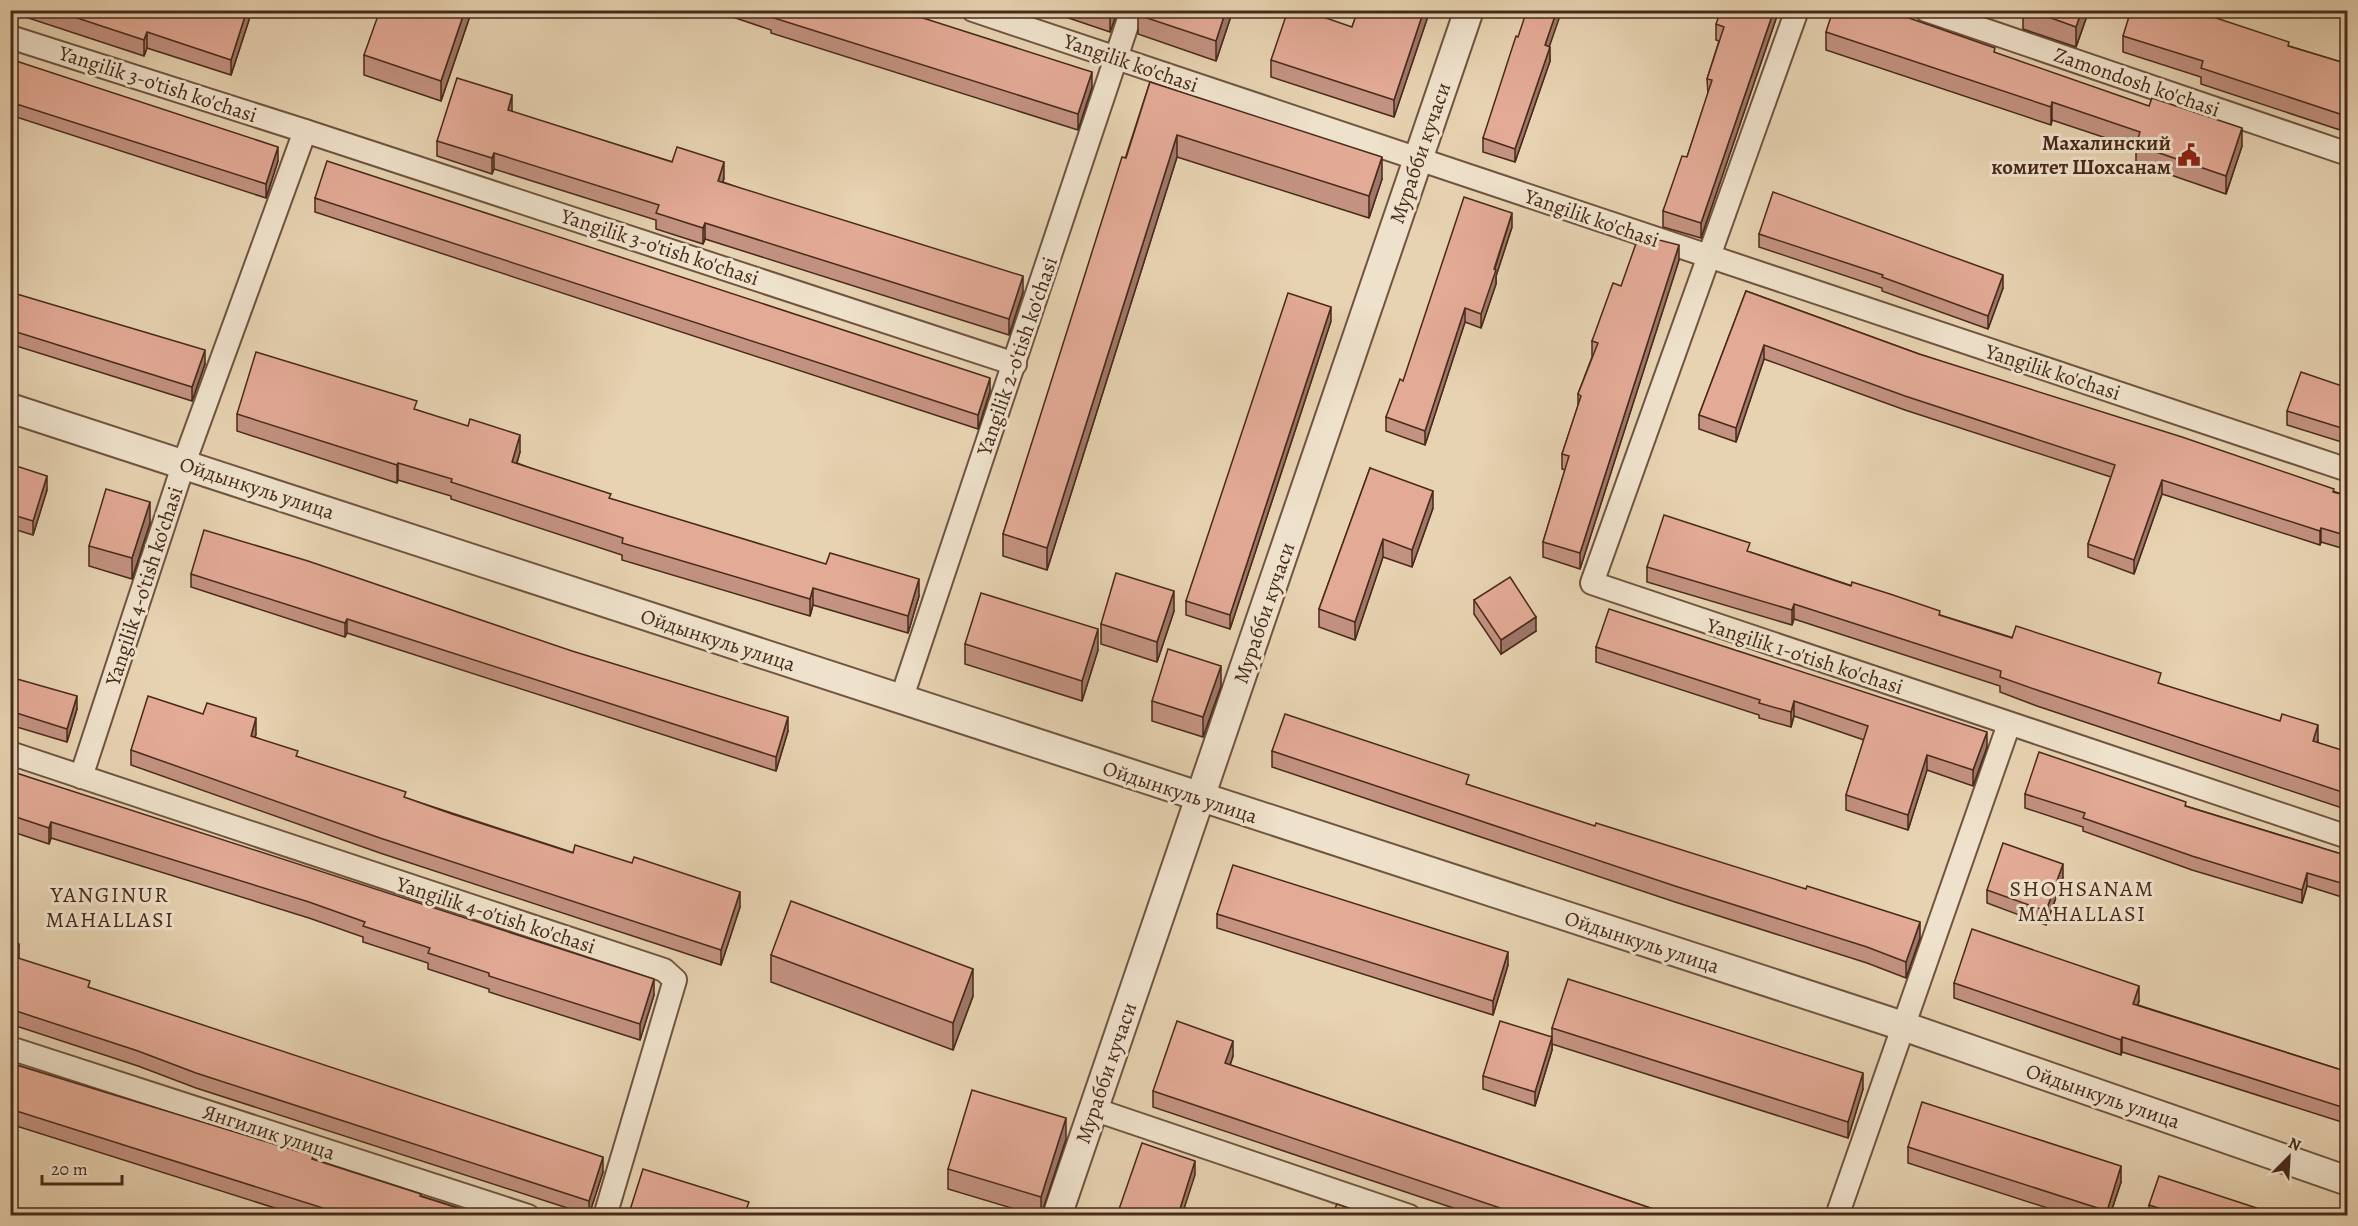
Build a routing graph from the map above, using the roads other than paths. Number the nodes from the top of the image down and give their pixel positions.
1 (973, 10) edge
2 (1132, 10) edge
3 (1469, 10) edge
4 (1797, 10) edge
5 (1926, 10) edge
6 (10, 37) edge
7 (1117, 58) junction
8 (305, 130) junction
9 (2348, 154) edge
10 (1418, 159) junction
11 (1709, 257) junction
12 (1015, 364) junction
13 (10, 408) edge
14 (184, 464) junction
15 (2348, 470) edge
16 (901, 700) junction
17 (2009, 724) junction
18 (10, 753) edge
19 (81, 777) junction
20 (1201, 799) junction
21 (2348, 837) edge
22 (1903, 1026) junction
23 (10, 1048) edge
24 (1093, 1109) junction
25 (2348, 1181) edge
26 (1401, 1214) edge
27 (528, 1215) edge
28 (605, 1215) edge
29 (1057, 1215) edge
30 (1837, 1215) edge

1 - 7 street, Yangilik ko'chasi
2 - 7 street, Yangilik 2-o'tish ko'chasi
3 - 10 street, Мурабби кучаси
4 - 11 street
5 - 9 street, Zamondosh ko'chasi
6 - 8 street, Yangilik 3-o'tish ko'chasi
7 - 10 street, Yangilik ko'chasi
7 - 12 street, Yangilik 2-o'tish ko'chasi
8 - 12 street, Yangilik 3-o'tish ko'chasi
8 - 14 street
10 - 11 street, Yangilik ko'chasi
10 - 20 street, Мурабби кучаси
11 - 15 street, Yangilik ko'chasi
11 - 17 street, Yangilik 1-o'tish ko'chasi
12 - 16 street, Yangilik 2-o'tish ko'chasi
13 - 14 street, Ойдынкуль улица
14 - 16 street, Ойдынкуль улица
14 - 19 street, Yangilik 4-o'tish ko'chasi
16 - 20 street, Ойдынкуль улица
17 - 21 street, Yangilik 1-o'tish ko'chasi
17 - 22 street
18 - 19 street, Yangilik 4-o'tish ko'chasi
19 - 28 street, Yangilik 4-o'tish ko'chasi
20 - 22 street, Ойдынкуль улица
20 - 24 street, Мурабби кучаси
22 - 25 street, Ойдынкуль улица
22 - 30 street
23 - 27 street, Янгилик улица
24 - 26 street
24 - 29 street, Мурабби кучаси

